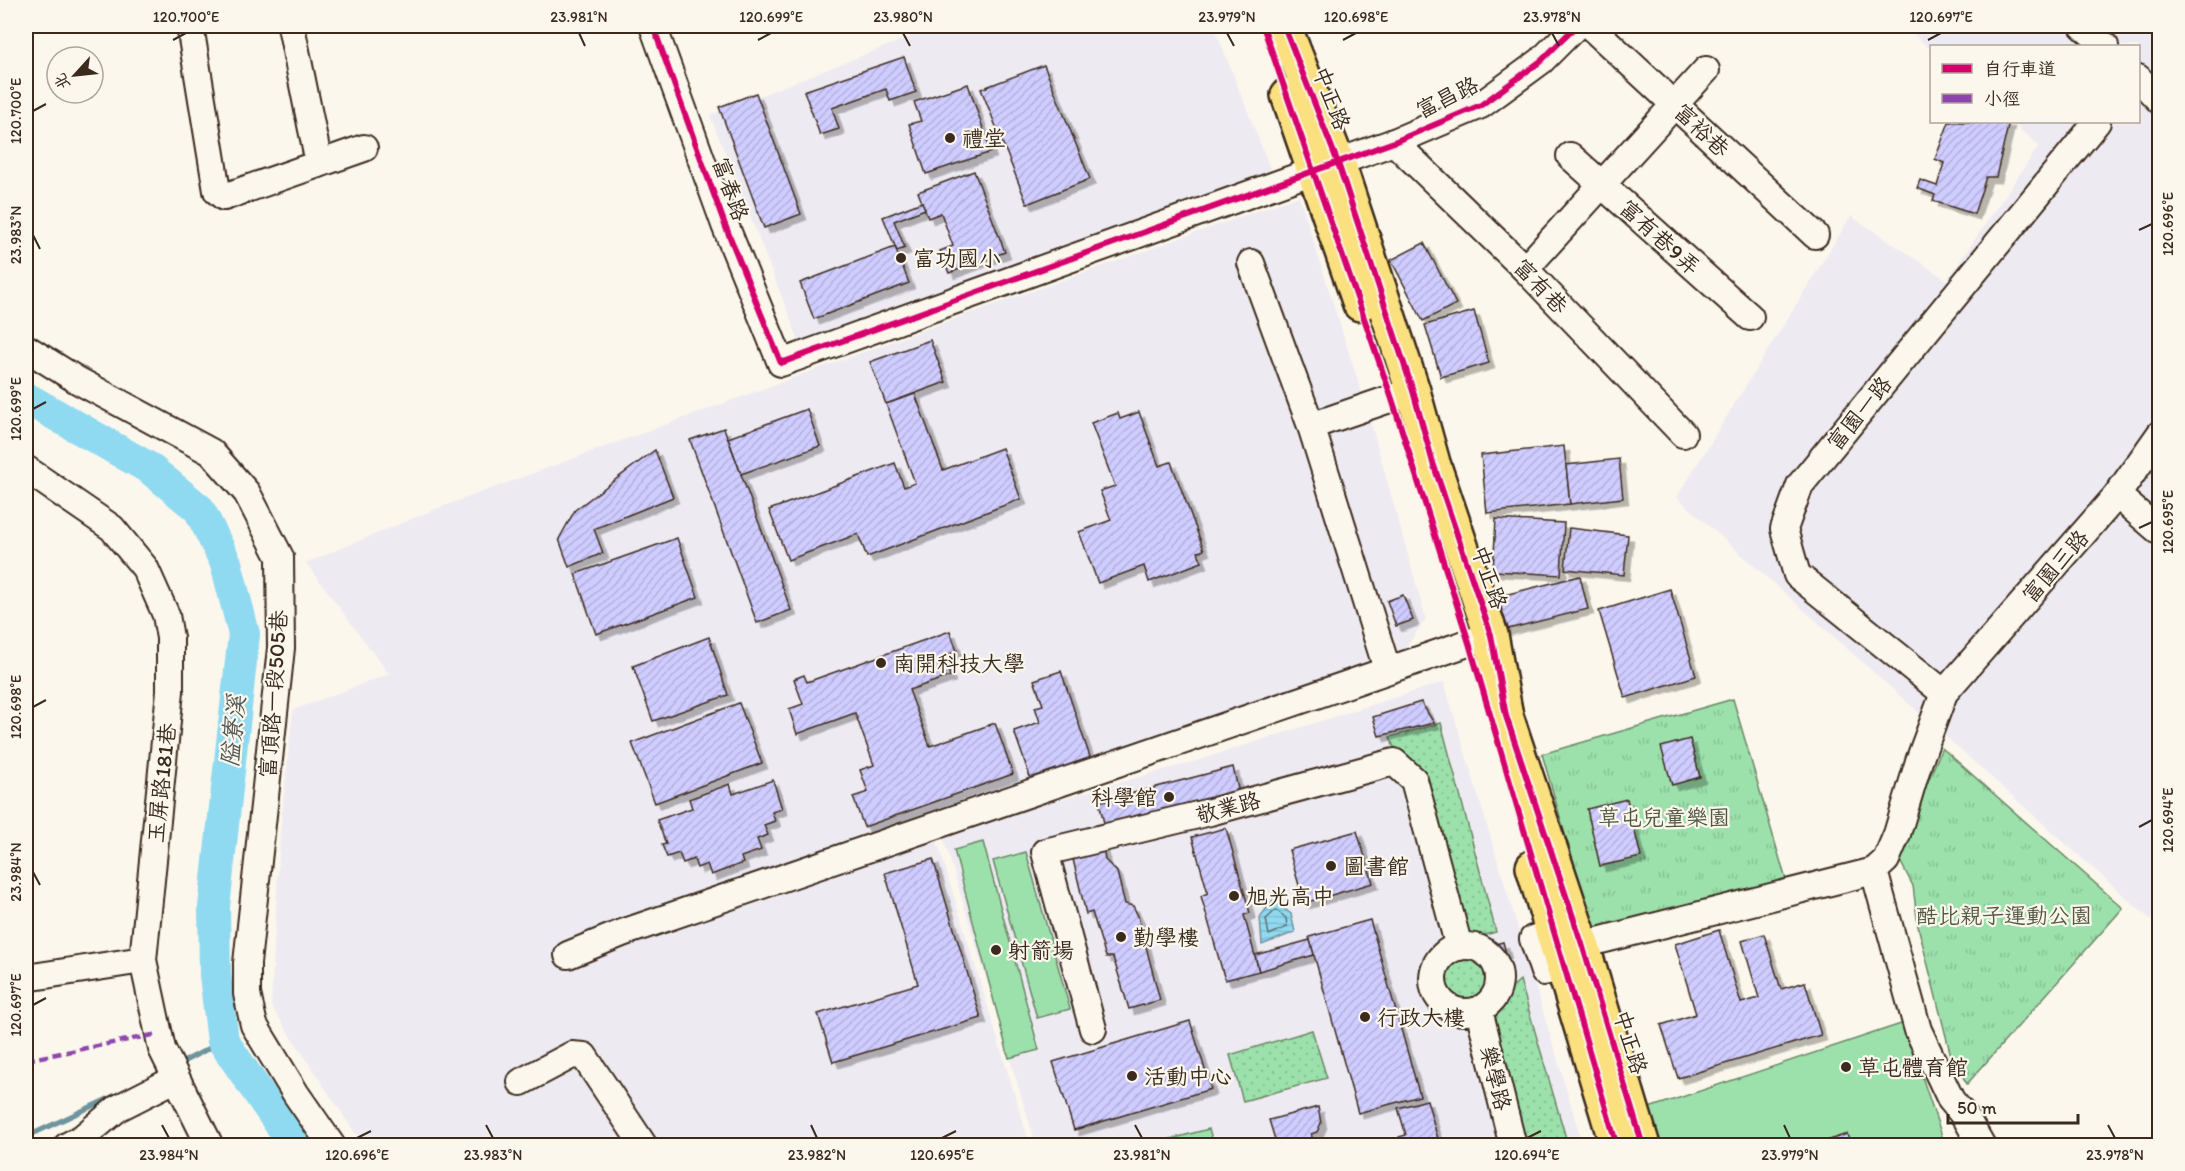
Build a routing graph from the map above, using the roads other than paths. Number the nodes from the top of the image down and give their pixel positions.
1 (190, 26) edge
2 (291, 26) edge
3 (653, 26) edge
4 (1263, 26) edge
5 (1284, 26) edge
6 (1576, 26) edge
7 (1590, 26) edge
8 (2083, 26) edge
9 (2104, 45) edge
10 (1706, 70) dead end
11 (2140, 79) edge
12 (2160, 101) edge
13 (1674, 105) junction
14 (2096, 123) edge
15 (1394, 142) junction
16 (364, 148) dead end
17 (1570, 156) dead end
18 (319, 164) junction
19 (1326, 167) junction
20 (1601, 183) junction
21 (1815, 235) dead end
22 (1251, 263) dead end
23 (1525, 269) junction
24 (1750, 318) dead end
25 (26, 348) edge
26 (781, 363) joint
27 (1402, 395) junction
28 (1311, 426) junction
29 (1683, 434) dead end
30 (2160, 434) edge
31 (26, 469) edge
32 (2117, 495) junction
33 (2160, 532) edge
34 (1480, 639) junction
35 (1387, 669) junction
36 (1944, 693) junction
37 (1874, 871) junction
38 (1459, 947) junction
39 (1559, 950) junction
40 (568, 955) dead end
41 (143, 960) junction
42 (1498, 968) junction
43 (26, 978) edge
44 (1479, 1010) junction
45 (1093, 1029) dead end
46 (175, 1078) junction
47 (521, 1082) dead end
48 (67, 1146) edge
49 (210, 1146) edge
50 (332, 1146) edge
51 (645, 1146) edge
52 (1513, 1146) edge
53 (1617, 1146) edge
54 (1643, 1146) edge
55 (1982, 1146) edge

1 - 18 street
2 - 18 street
3 - 26 street, 富春路
4 - 19 main road, 中正路
5 - 19 main road, 中正路
6 - 15 street, 富昌路
7 - 13 street, 富裕巷
8 - 9 street
10 - 13 street
11 - 12 street
13 - 20 street
13 - 21 street, 富裕巷
14 - 36 street, 富園一路
15 - 19 street, 富昌路
15 - 23 street, 富有巷
16 - 18 street
17 - 20 street, 富有巷9弄
19 - 26 street, 富昌路
19 - 27 main road, 中正路
20 - 23 street
20 - 24 street, 富有巷9弄
22 - 28 street
23 - 29 street, 富有巷
25 - 50 street, 富頂路一段505巷
27 - 28 street
27 - 34 main road, 中正路
28 - 35 street
30 - 32 street, 富園三路
31 - 41 street, 玉屏路181巷
32 - 33 street
32 - 36 street, 富園三路
34 - 35 street
34 - 39 main road, 中正路
35 - 40 street
36 - 37 street
37 - 39 street
37 - 55 street
38 - 42 street
38 - 44 street
38 - 45 street, 敬業路
39 - 42 street
39 - 53 main road, 中正路
39 - 54 main road, 中正路
41 - 43 street
41 - 46 street, 玉屏路181巷
42 - 44 street
44 - 52 street, 樂學路
46 - 48 street
46 - 49 street, 玉屏路181巷
47 - 51 street

